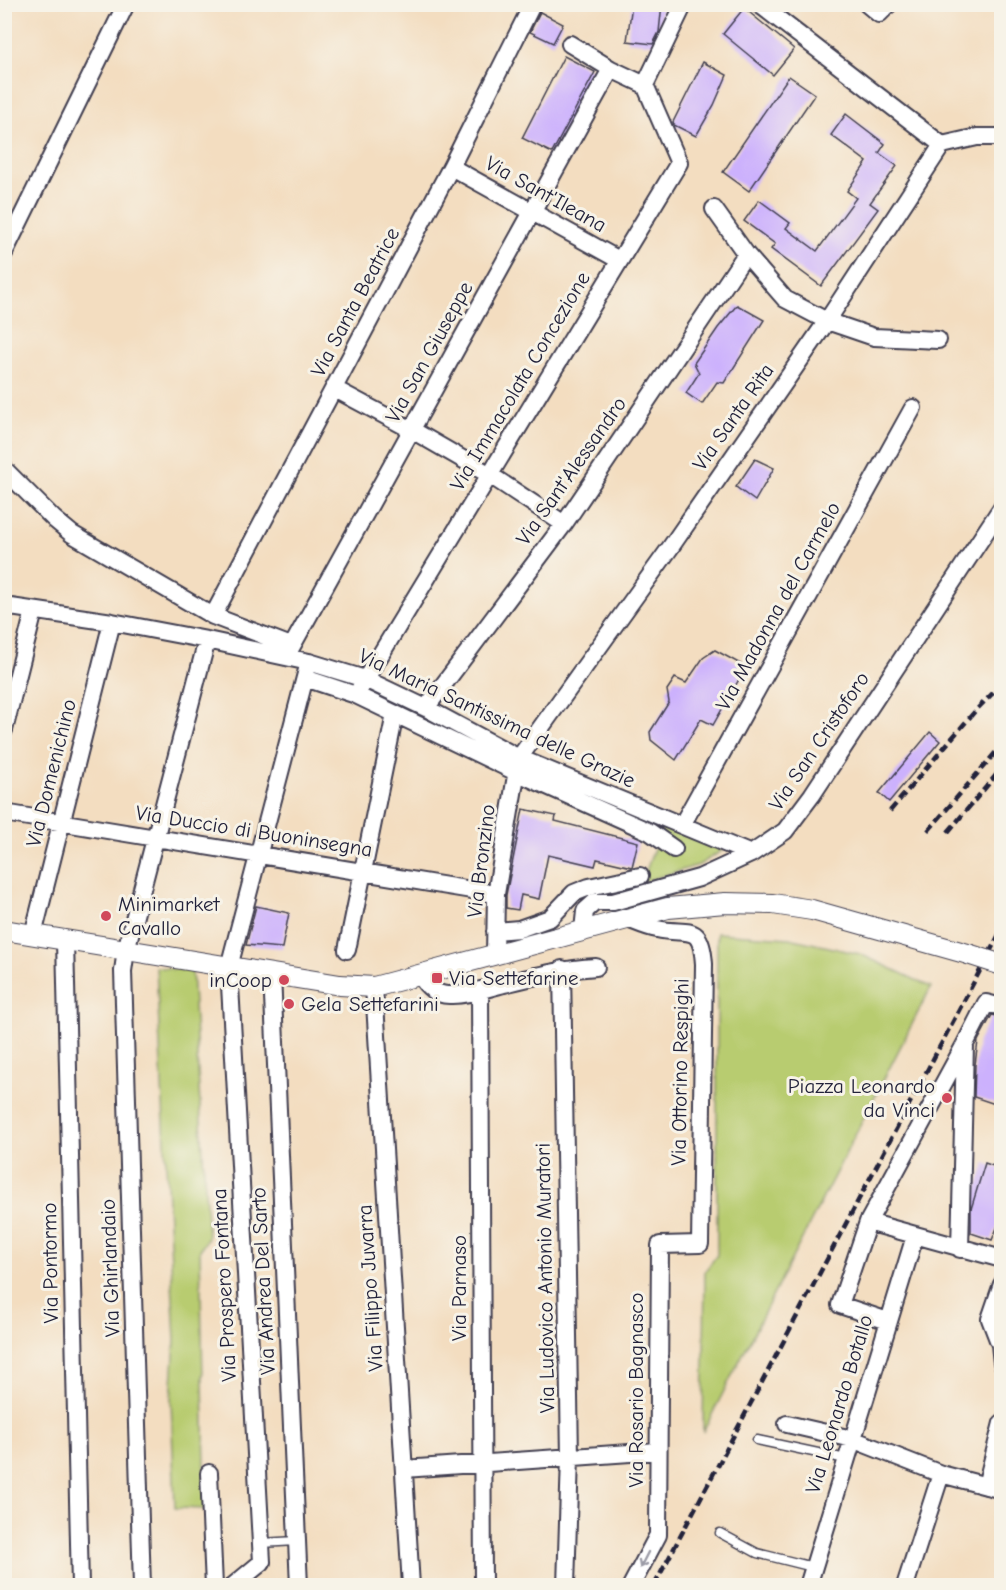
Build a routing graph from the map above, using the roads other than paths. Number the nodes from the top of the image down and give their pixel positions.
1 (126, 4) edge
2 (684, 4) edge
3 (759, 4) edge
4 (867, 4) edge
5 (888, 4) edge
6 (532, 5) edge
7 (570, 44) dead end
8 (611, 69) junction
9 (645, 85) junction
10 (1002, 137) edge
11 (942, 145) junction
12 (451, 167) junction
13 (714, 209) dead end
14 (532, 212) junction
15 (4, 253) edge
16 (746, 255) junction
17 (619, 260) junction
18 (827, 321) junction
19 (938, 340) dead end
20 (335, 389) junction
21 (913, 408) dead end
22 (412, 430) junction
23 (4, 469) edge
24 (490, 475) junction
25 (1002, 507) edge
26 (564, 524) junction
27 (4, 606) edge
28 (34, 611) junction
29 (213, 616) junction
30 (112, 622) junction
31 (207, 640) junction
32 (288, 651) junction
33 (307, 670) junction
34 (365, 679) junction
35 (356, 695) junction
36 (426, 708) junction
37 (394, 714) junction
38 (4, 730) edge
39 (518, 765) junction
40 (4, 813) edge
41 (61, 822) junction
42 (682, 825) junction
43 (155, 838) junction
44 (674, 849) dead end
45 (751, 854) junction
46 (258, 855) junction
47 (363, 872) junction
48 (640, 876) dead end
49 (496, 894) junction
50 (625, 918) junction
51 (4, 930) edge
52 (583, 930) junction
53 (495, 931) junction
54 (33, 935) junction
55 (64, 940) junction
56 (126, 950) junction
57 (347, 950) dead end
58 (495, 955) junction
59 (1002, 965) edge
60 (230, 967) junction
61 (596, 967) dead end
62 (562, 969) junction
63 (272, 974) junction
64 (420, 975) junction
65 (374, 987) junction
66 (480, 990) junction
67 (994, 1005) edge
68 (965, 1044) junction
69 (868, 1222) junction
70 (915, 1236) junction
71 (660, 1245) joint
72 (960, 1249) junction
73 (1002, 1259) edge
74 (1002, 1284) edge
75 (888, 1321) junction
76 (1002, 1363) edge
77 (1002, 1423) edge
78 (787, 1424) dead end
79 (852, 1439) junction
80 (757, 1440) dead end
81 (658, 1451) junction
82 (570, 1457) junction
83 (846, 1459) junction
84 (483, 1464) junction
85 (404, 1469) junction
86 (208, 1473) dead end
87 (941, 1474) junction
88 (994, 1488) edge
89 (720, 1533) dead end
90 (297, 1541) junction
91 (261, 1543) junction
92 (813, 1567) junction
93 (80, 1586) edge
94 (142, 1586) edge
95 (214, 1586) edge
96 (232, 1586) edge
97 (299, 1586) edge
98 (411, 1586) edge
99 (483, 1586) edge
100 (566, 1586) edge
101 (631, 1586) edge
102 (808, 1586) edge
103 (905, 1586) edge

1 - 15 street
2 - 9 street
3 - 11 street
4 - 5 street
6 - 12 street, Via Santa Beatrice
7 - 8 street
8 - 9 street
8 - 14 street, Via San Giuseppe
9 - 17 street, Via Immacolata Concezione
10 - 11 street
11 - 18 street, Via Santa Rita
12 - 14 street, Via Sant'Ileana
12 - 20 street, Via Santa Beatrice
13 - 16 street
14 - 17 street, Via Sant'Ileana
14 - 22 street, Via San Giuseppe
16 - 18 street
16 - 26 street, Via Sant'Alessandro
17 - 24 street, Via Immacolata Concezione
18 - 19 street
18 - 39 street, Via Santa Rita
20 - 22 street
20 - 29 street, Via Santa Beatrice
21 - 42 street, Via Madonna del Carmelo
22 - 24 street
22 - 32 street, Via San Giuseppe
23 - 29 street, Via Maria Santissima delle Grazie
24 - 26 street
24 - 34 street, Via Immacolata Concezione
25 - 45 street, Via San Cristoforo
26 - 36 street, Via Sant'Alessandro
27 - 28 street, Via Maria Santissima delle Grazie
28 - 30 street, Via Maria Santissima delle Grazie
28 - 38 street
29 - 32 street, Via Maria Santissima delle Grazie
30 - 31 street, Via Maria Santissima delle Grazie
30 - 41 street, Via Domenichino
31 - 32 street, Via Maria Santissima delle Grazie
31 - 43 street, Via Ghirlandaio
32 - 33 street, Via Maria Santissima delle Grazie
33 - 34 street, Via Maria Santissima delle Grazie
33 - 35 street, Via Maria Santissima delle Grazie
33 - 46 street, Via Prospero Fontana
34 - 35 street, Via Immacolata Concezione
34 - 36 street, Via Maria Santissima delle Grazie
35 - 37 street, Via Maria Santissima delle Grazie
36 - 39 street, Via Maria Santissima delle Grazie
37 - 39 street, Via Maria Santissima delle Grazie
37 - 47 street
39 - 42 street, Via Maria Santissima delle Grazie
39 - 44 street
39 - 49 street, Via Bronzino
40 - 41 street, Via Duccio di Buoninsegna
41 - 43 street, Via Duccio di Buoninsegna
41 - 54 street, Via Domenichino
42 - 45 street, Via Maria Santissima delle Grazie
43 - 46 street, Via Duccio di Buoninsegna
43 - 56 street, Via Ghirlandaio
45 - 52 street, Via San Cristoforo
46 - 47 street, Via Duccio di Buoninsegna
46 - 60 street, Via Prospero Fontana
47 - 49 street, Via Duccio di Buoninsegna
47 - 57 street
48 - 53 street
49 - 53 street, Via Bronzino
50 - 52 street
50 - 59 street, bridge
50 - 71 street, Via Ottorino Respighi
51 - 54 street
52 - 58 street
53 - 58 street, Via Bronzino
54 - 55 street
55 - 56 street
55 - 93 street, Via Pontormo
56 - 60 street
56 - 94 street, Via Ghirlandaio
58 - 64 street
60 - 63 street
60 - 91 street, Via Prospero Fontana
61 - 62 street
62 - 66 street
62 - 82 street, Via Ludovico Antonio Muratori
63 - 65 street
63 - 90 street, Via Andrea Del Sarto
64 - 65 street
64 - 66 street
65 - 85 street, Via Filippo Juvarra
66 - 84 street, Via Parnaso
67 - 68 street
68 - 69 street
68 - 72 street
69 - 70 street
69 - 75 street
70 - 72 street
70 - 75 street, Via Leonardo Botallo
71 - 81 street, Via Rosario Bagnasco
72 - 73 street
74 - 76 street
75 - 79 street, Via Leonardo Botallo
77 - 88 street
78 - 79 street
79 - 83 street, Via Leonardo Botallo
79 - 87 street
80 - 83 lane
81 - 82 street
81 -> 101 street, Via Rosario Bagnasco
82 - 84 street
82 - 100 street, Via Ludovico Antonio Muratori
83 - 92 street, Via Leonardo Botallo
84 - 85 street
84 - 99 street, Via Parnaso
85 - 98 street, Via Filippo Juvarra
86 - 95 street
87 - 88 street
87 - 103 street
89 - 92 lane
90 - 91 lane
90 - 97 street, Via Andrea Del Sarto
91 - 96 street, Via Prospero Fontana
92 - 102 street, Via Leonardo Botallo

